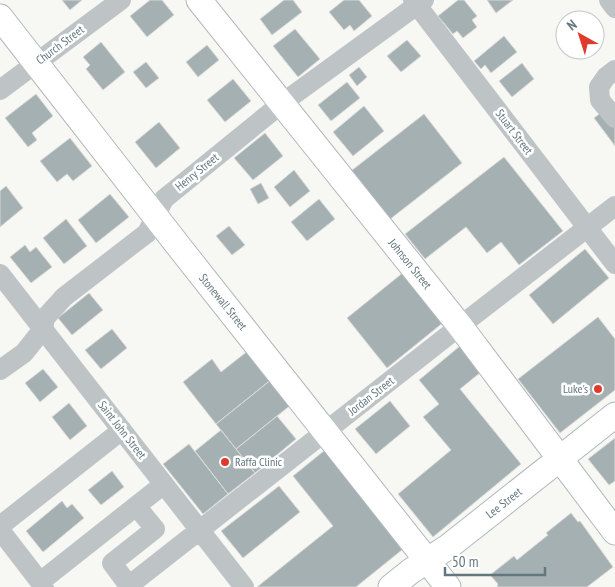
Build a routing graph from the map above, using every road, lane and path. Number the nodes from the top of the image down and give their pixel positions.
1 (121, 0) edge
2 (199, 0) edge
3 (609, 0) edge
4 (418, 2) edge
5 (615, 8) edge
6 (0, 17) edge
7 (36, 63) junction
8 (615, 70) edge
9 (0, 90) edge
10 (281, 104) junction
11 (615, 118) edge
12 (615, 206) edge
13 (156, 216) junction
14 (587, 228) junction
15 (615, 264) edge
16 (0, 274) edge
17 (460, 326) junction
18 (43, 329) junction
19 (0, 370) edge
20 (615, 415) edge
21 (122, 430) junction
22 (326, 432) junction
23 (560, 458) junction
24 (164, 484) junction
25 (136, 506) junction
26 (0, 526) edge
27 (0, 530) edge
28 (200, 530) junction
29 (615, 532) edge
30 (427, 560) junction
31 (42, 585) edge
32 (128, 586) edge
33 (244, 587) edge
34 (390, 587) edge
35 (448, 587) edge

1 - 7 street, Church Street
2 - 10 main road, Johnson Street
3 - 5 street
4 - 10 street, Henry Street
4 - 14 street, Stuart Street
6 - 7 main road, Stonewall Street
7 - 9 street, Church Street
7 - 13 main road, Stonewall Street
8 - 11 street
10 - 13 street, Henry Street
10 - 17 main road, Johnson Street
12 - 14 street, Jordan Street
13 - 18 street, Henry Street
13 - 22 main road, Stonewall Street
14 - 15 street, Stuart Street
14 - 17 street, Jordan Street
16 - 18 street, Saint John Street
17 - 22 street, Jordan Street
17 - 23 main road, Johnson Street
18 - 19 street, Henry Street
18 - 21 street, Saint John Street
20 - 23 main road, Lee Street
21 - 24 street, Saint John Street
21 - 26 street
22 - 28 street, Jordan Street
22 - 30 main road, Stonewall Street
23 - 29 main road, Johnson Street
23 - 30 main road, Lee Street
24 - 25 street
24 - 28 street, Saint John Street
25 - 31 street
25 - 32 street
27 - 31 street
28 - 32 street, Jordan Street
28 - 33 street, Saint John Street
30 - 34 main road, Lee Street
30 - 35 main road, Stonewall Street

